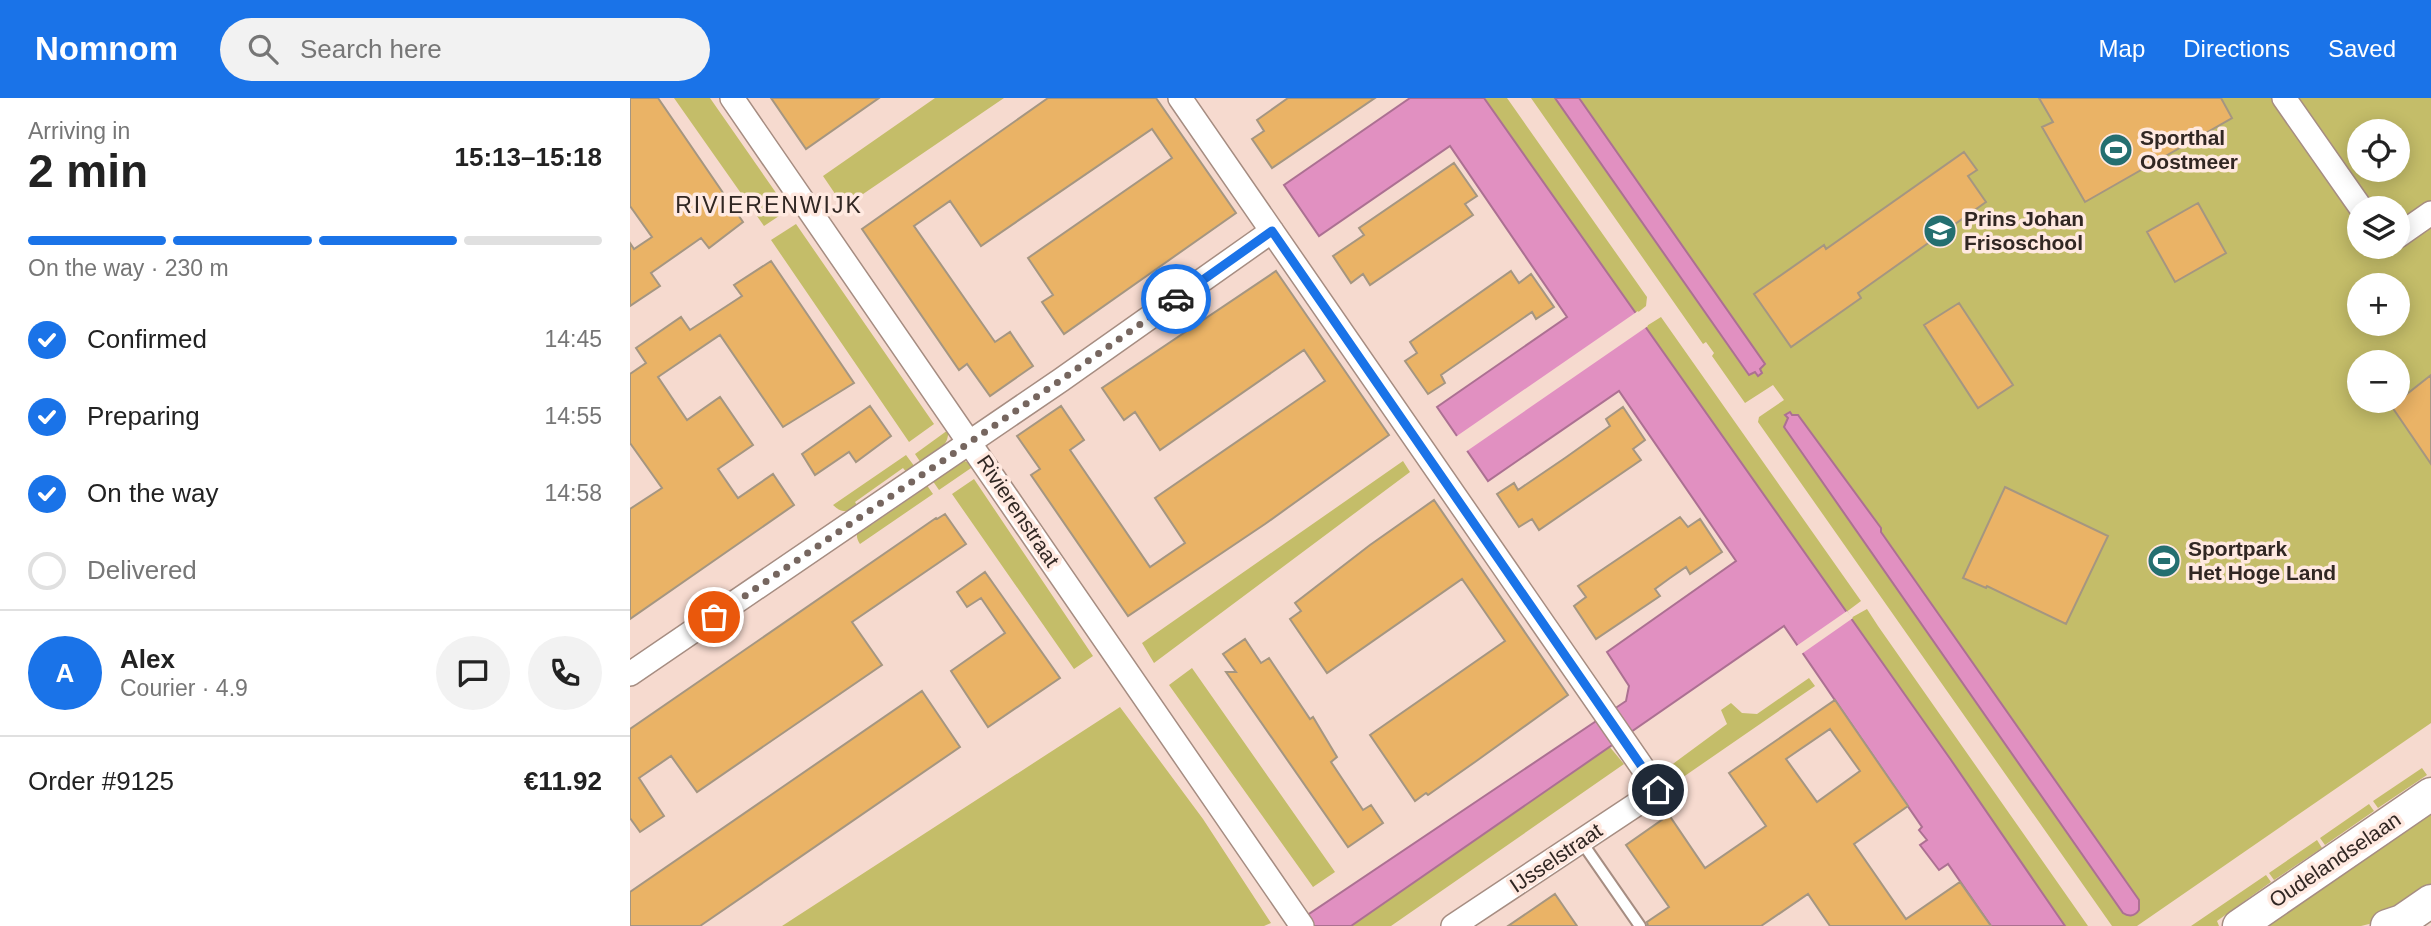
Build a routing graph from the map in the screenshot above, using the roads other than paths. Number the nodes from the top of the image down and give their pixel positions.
1 (732, 98) edge
2 (1180, 98) edge
3 (2284, 98) edge
4 (2353, 196) edge
5 (2431, 213) edge
6 (2410, 228) edge
7 (1272, 231) junction
8 (970, 442) junction
9 (630, 674) edge
10 (2431, 794) edge
11 (1581, 841) junction
12 (2431, 901) edge
13 (1300, 924) edge
14 (1453, 926) edge
15 (1640, 926) edge
16 (2238, 926) edge
17 (2387, 926) edge

1 - 8 street, Rivierenstraat
2 - 7 street
3 - 4 street
5 - 6 street
7 - 8 street
7 - 11 street, IJsselstraat
8 - 9 street
8 - 13 street, Rivierenstraat
10 - 16 street, Oudelandselaan
11 - 14 street, IJsselstraat
11 - 15 lane
12 - 17 street

